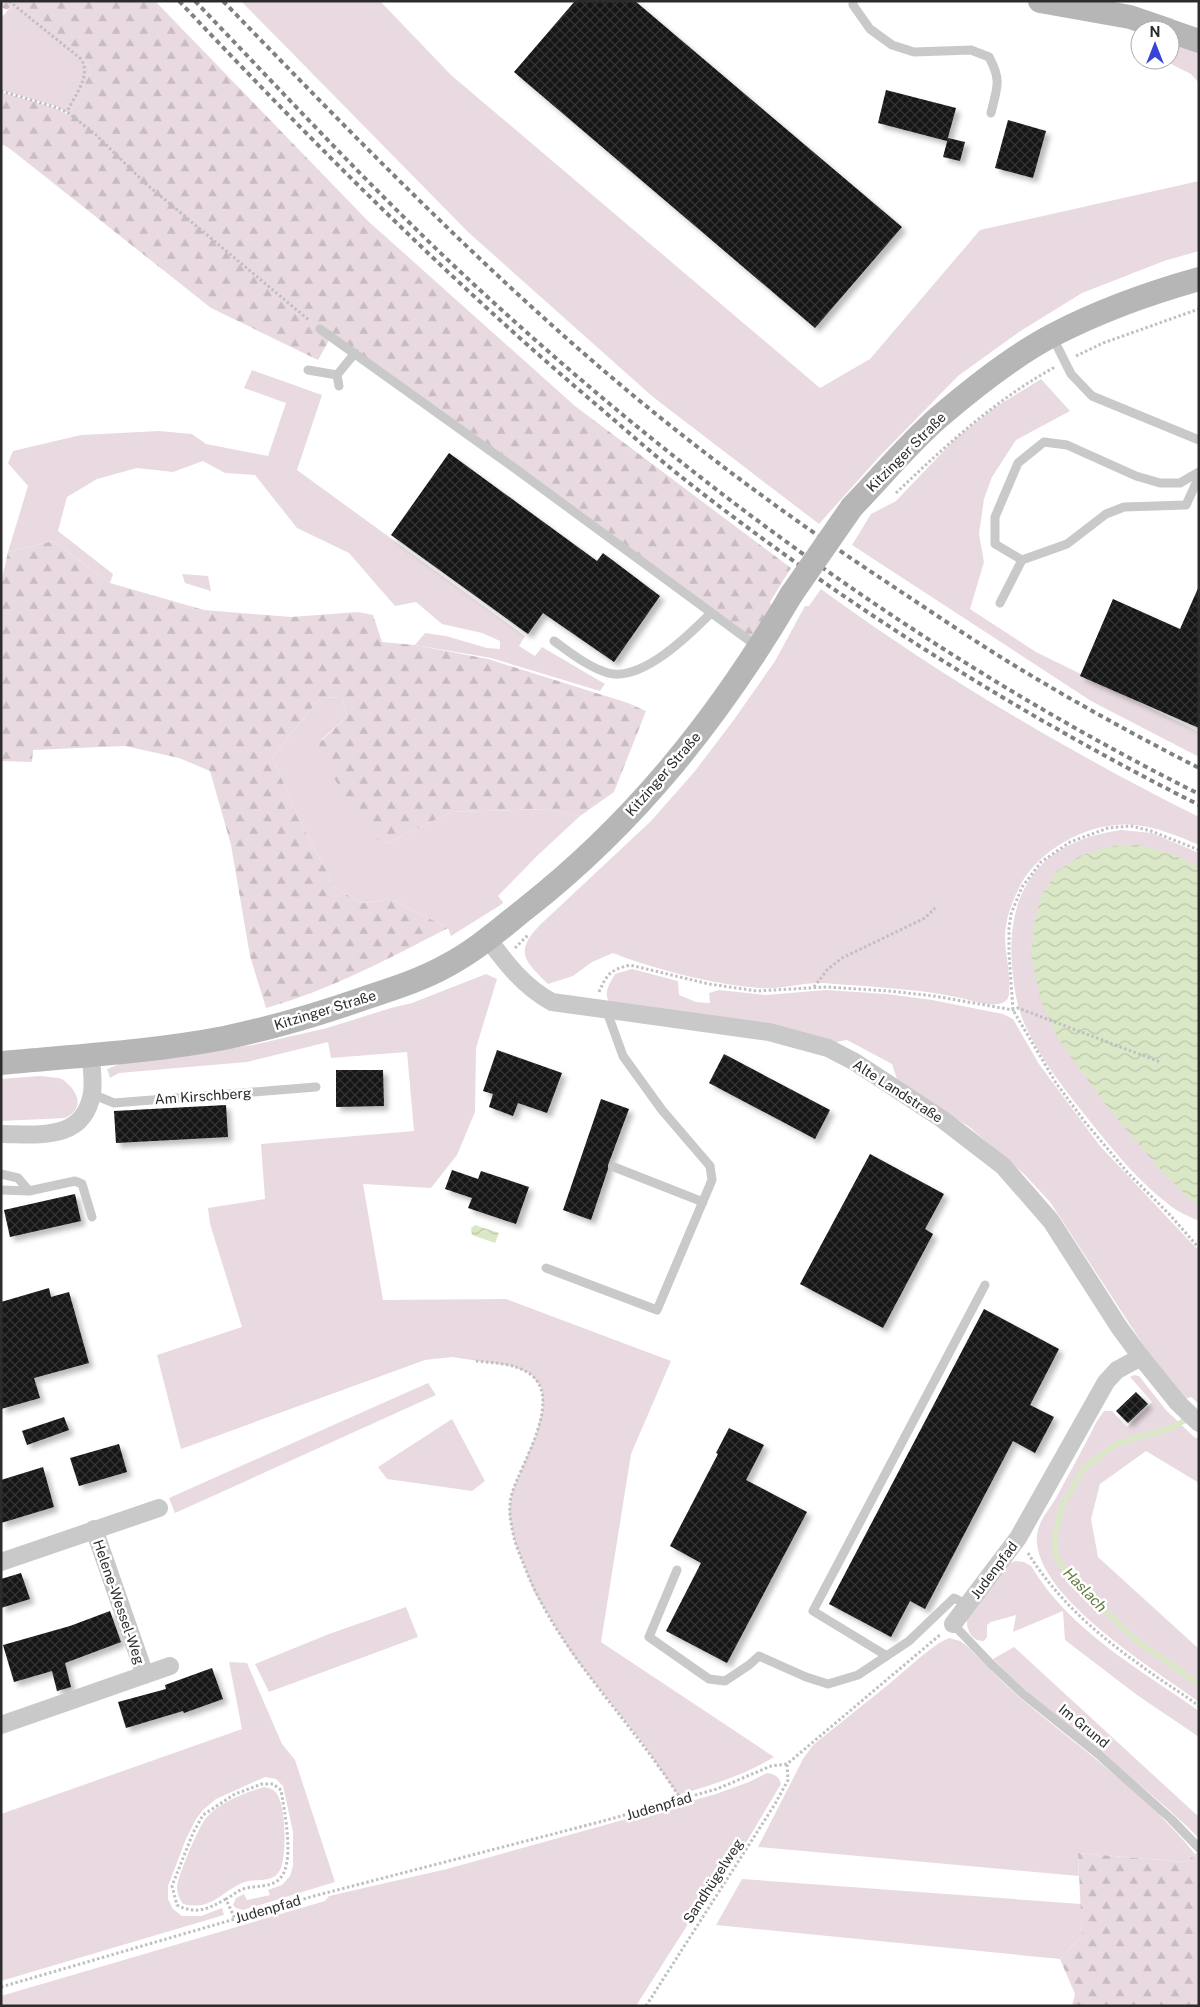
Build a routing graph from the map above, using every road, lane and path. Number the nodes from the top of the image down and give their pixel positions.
1 (9, 1) edge
2 (853, 1) edge
3 (1040, 1) edge
4 (1139, 20) edge
5 (1180, 34) edge
6 (1199, 41) edge
7 (1, 91) edge
8 (67, 112) junction
9 (991, 113) dead end
10 (1199, 280) edge
11 (1199, 309) edge
12 (320, 329) joint
13 (1052, 336) junction
14 (355, 354) junction
15 (1063, 362) junction
16 (308, 370) dead end
17 (337, 375) junction
18 (339, 386) dead end
19 (1199, 440) edge
20 (1199, 472) edge
21 (1199, 477) edge
22 (890, 498) dead end
23 (1022, 560) junction
24 (1000, 604) dead end
25 (712, 613) junction
26 (554, 642) dead end
27 (760, 649) junction
28 (1199, 850) edge
29 (935, 908) dead end
30 (488, 939) junction
31 (813, 988) junction
32 (601, 1008) junction
33 (1013, 1010) junction
34 (91, 1054) junction
35 (1160, 1062) dead end
36 (1, 1063) edge
37 (316, 1088) dead end
38 (92, 1094) junction
39 (1, 1134) edge
40 (614, 1167) dead end
41 (1, 1174) edge
42 (1, 1190) edge
43 (29, 1190) junction
44 (703, 1202) junction
45 (92, 1217) dead end
46 (1199, 1248) edge
47 (546, 1268) dead end
48 (985, 1285) dead end
49 (1141, 1357) junction
50 (476, 1361) dead end
51 (1199, 1423) edge
52 (159, 1508) dead end
53 (94, 1529) junction
54 (1018, 1538) junction
55 (1, 1562) edge
56 (677, 1570) dead end
57 (968, 1605) junction
58 (953, 1624) junction
59 (887, 1656) junction
60 (170, 1666) dead end
61 (145, 1675) junction
62 (1199, 1706) edge
63 (1, 1725) edge
64 (787, 1764) junction
65 (682, 1800) junction
66 (1199, 1848) edge
67 (226, 1899) junction
68 (235, 1919) junction
69 (1, 1987) edge
70 (646, 2006) edge

1 - 8 path
2 - 9 lane
3 - 4 street
5 - 6 street
7 - 8 path
8 - 12 path
10 - 13 street, Kitzinger Straße
11 - 15 path
12 - 14 lane
13 - 15 lane
13 - 27 street, Kitzinger Straße, bridge
14 - 17 lane
14 - 25 lane
15 - 19 lane
15 - 22 path
16 - 17 lane
17 - 18 lane
20 - 23 lane
21 - 23 lane
23 - 24 lane
25 - 26 lane
25 - 27 lane
27 - 30 street, Kitzinger Straße
28 - 33 path
29 - 31 path
30 - 32 street, Alte Landstraße
30 - 34 street, Kitzinger Straße
31 - 32 path
31 - 33 path
32 - 44 lane
32 - 49 street, Alte Landstraße
33 - 35 path
33 - 46 path
34 - 36 street, Kitzinger Straße
34 - 38 street
37 - 38 lane, Am Kirschberg
38 - 39 street
40 - 44 lane
41 - 43 lane
42 - 43 lane
43 - 45 lane
44 - 47 lane
48 - 59 lane
49 - 51 street, Alte Landstraße
49 - 54 street, Judenpfad
50 - 65 path
52 - 53 street
53 - 55 street
53 - 61 street, Helene-Wessel-Weg
54 - 57 street, Judenpfad
54 - 62 path
56 - 59 lane
57 - 58 street, Judenpfad
57 - 59 lane
58 - 64 path, Judenpfad
58 - 66 lane, Im Grund
60 - 61 street, Helene-Wessel-Weg
61 - 63 street, Helene-Wessel-Weg
64 - 65 path, Judenpfad
64 - 70 path, Sandhügelweg
65 - 68 path, Judenpfad
67 - 67 path
67 - 68 path
68 - 69 path, Judenpfad

